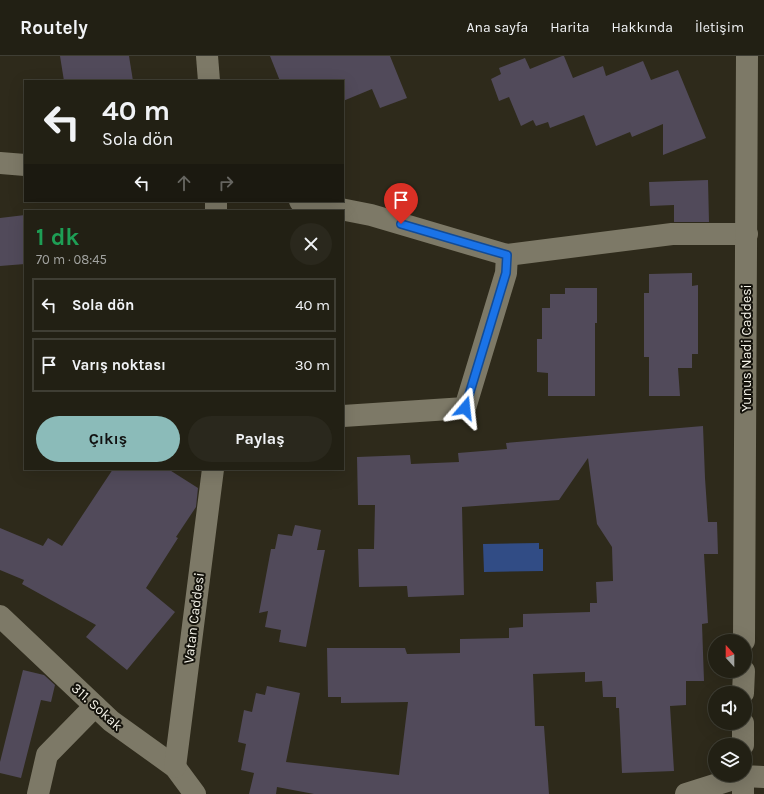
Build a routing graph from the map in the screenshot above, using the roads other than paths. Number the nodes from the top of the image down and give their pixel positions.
1 (207, 56) edge
2 (747, 56) edge
3 (209, 80) edge
4 (0, 163) edge
5 (24, 165) edge
6 (305, 202) edge
7 (747, 234) junction
8 (507, 255) junction
9 (344, 416) edge
10 (213, 470) edge
11 (0, 616) edge
12 (744, 634) edge
13 (94, 706) junction
14 (175, 767) junction
15 (743, 782) edge
16 (38, 794) edge
17 (195, 794) edge
18 (686, 794) edge

1 - 3 street
2 - 7 street, Yunus Nadi Caddesi
4 - 5 street
6 - 8 street
7 - 8 street
7 - 12 street, Yunus Nadi Caddesi
8 - 9 street
10 - 14 street, Vatan Caddesi
11 - 13 street, 311. Sokak
13 - 14 street, 311. Sokak
13 - 16 street
14 - 17 street, 311. Sokak
15 - 18 street

